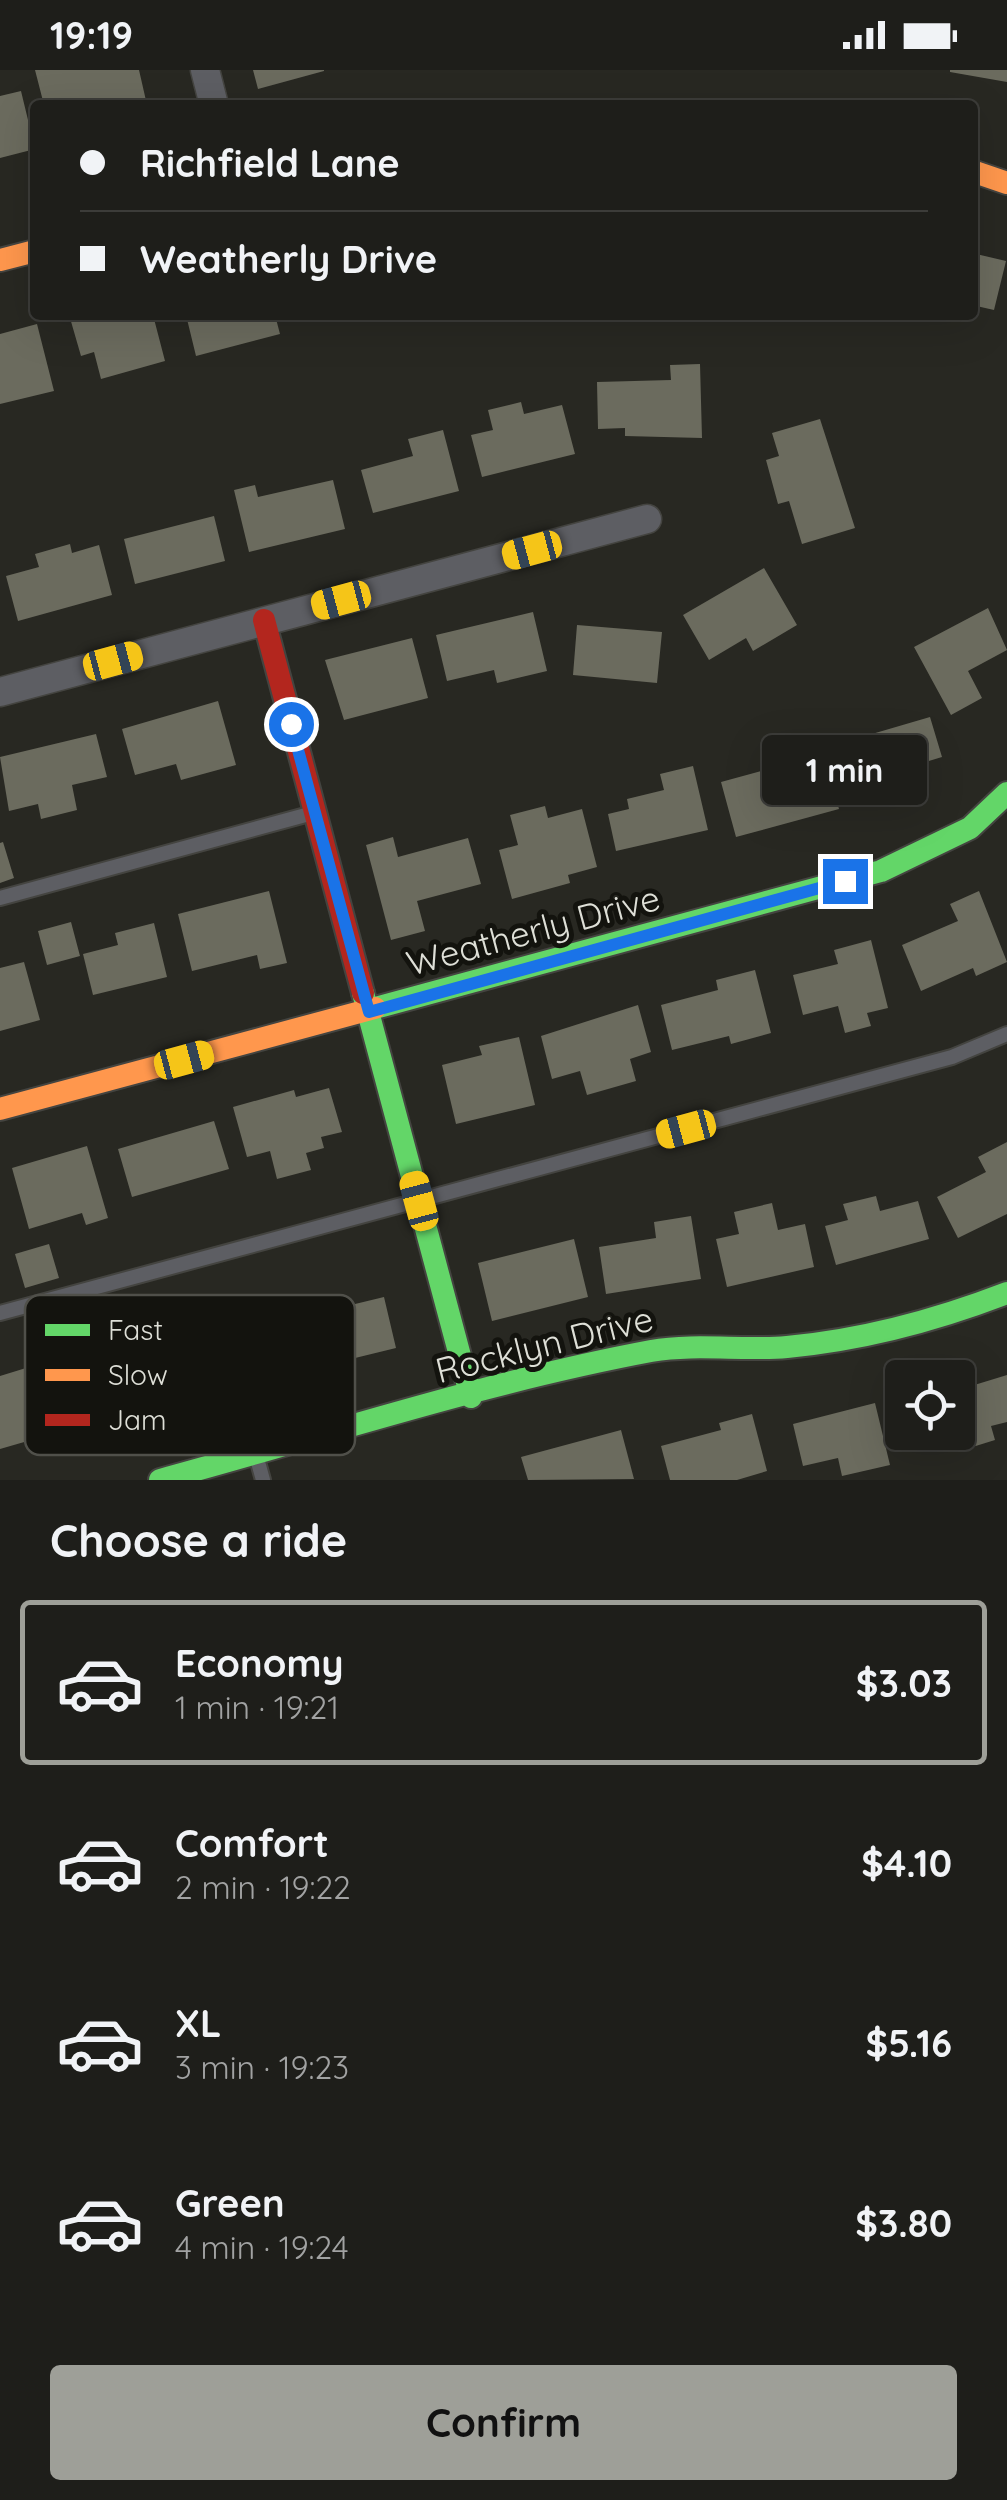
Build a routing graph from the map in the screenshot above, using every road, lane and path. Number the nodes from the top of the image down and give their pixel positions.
1 (205, 70) edge
2 (213, 100) edge
3 (978, 172) edge
4 (1007, 183) edge
5 (30, 252) edge
6 (0, 260) edge
7 (647, 519) dead end
8 (264, 620) junction
9 (0, 692) edge
10 (1007, 793) edge
11 (314, 813) junction
12 (0, 898) edge
13 (369, 1012) junction
14 (1007, 1034) edge
15 (0, 1109) edge
16 (419, 1201) junction
17 (1007, 1292) edge
18 (67, 1295) edge
19 (25, 1306) edge
20 (0, 1313) edge
21 (472, 1397) junction
22 (355, 1428) edge
23 (252, 1455) edge
24 (256, 1455) edge
25 (160, 1480) edge
26 (264, 1480) edge

1 - 2 street
3 - 4 street
5 - 6 street
7 - 8 street
8 - 9 street
8 - 11 street
10 - 13 street, Weatherly Drive
11 - 12 lane
11 - 13 street
13 - 15 street, Weatherly Drive
13 - 16 street
14 - 16 lane
16 - 18 lane
16 - 21 street
17 - 21 street, Rocklyn Drive
19 - 20 lane
21 - 22 street, Rocklyn Drive
23 - 25 street, Rocklyn Drive
24 - 26 lane

